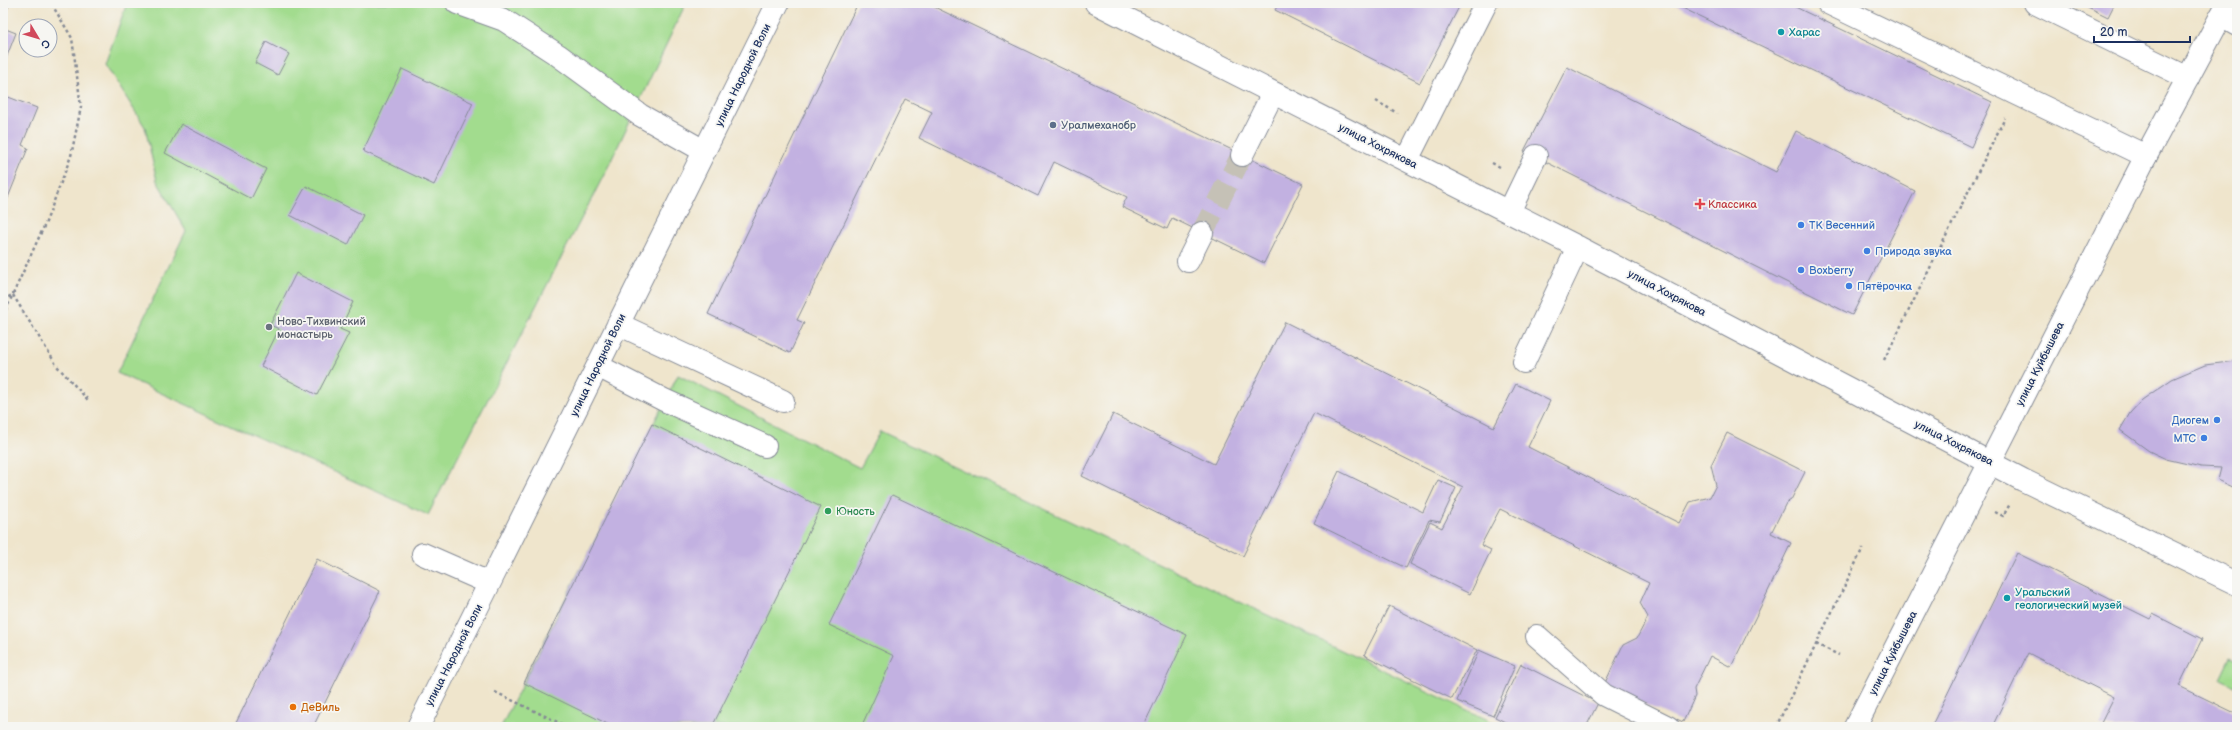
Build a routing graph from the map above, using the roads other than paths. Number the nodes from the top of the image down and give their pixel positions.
1 (457, 3) edge
2 (778, 3) edge
3 (1096, 3) edge
4 (1486, 3) edge
5 (1828, 3) edge
6 (2035, 3) edge
7 (2229, 15) edge
8 (2188, 78) junction
9 (1274, 93) junction
10 (704, 152) junction
11 (1242, 155) tunnel mouth
12 (1536, 156) dead end
13 (2146, 156) junction
14 (1407, 160) junction
15 (1509, 212) junction
16 (1202, 233) tunnel mouth
17 (1578, 247) junction
18 (1188, 261) dead end
19 (618, 324) junction
20 (1524, 362) dead end
21 (598, 366) junction
22 (783, 401) dead end
23 (765, 446) dead end
24 (1991, 462) junction
25 (423, 554) dead end
26 (489, 584) junction
27 (2237, 584) edge
28 (1537, 636) dead end
29 (418, 727) edge
30 (1668, 727) edge
31 (1855, 727) edge

1 - 10 street
2 - 10 street, улица Народной Воли
3 - 9 street, улица Хохрякова
4 - 14 street
5 - 13 street
6 - 8 street
7 - 8 street, улица Куйбышева
8 - 13 street, улица Куйбышева
9 - 11 street
9 - 14 street, улица Хохрякова
10 - 19 street, улица Народной Воли
12 - 15 street
13 - 24 street, улица Куйбышева
14 - 15 street, улица Хохрякова
15 - 17 street, улица Хохрякова
16 - 18 street
17 - 20 street
17 - 24 street, улица Хохрякова
19 - 21 street, улица Народной Воли
19 - 22 street
21 - 23 street
21 - 26 street, улица Народной Воли
24 - 27 street, улица Хохрякова
24 - 31 street, улица Куйбышева
25 - 26 street
26 - 29 street, улица Народной Воли
28 - 30 street

